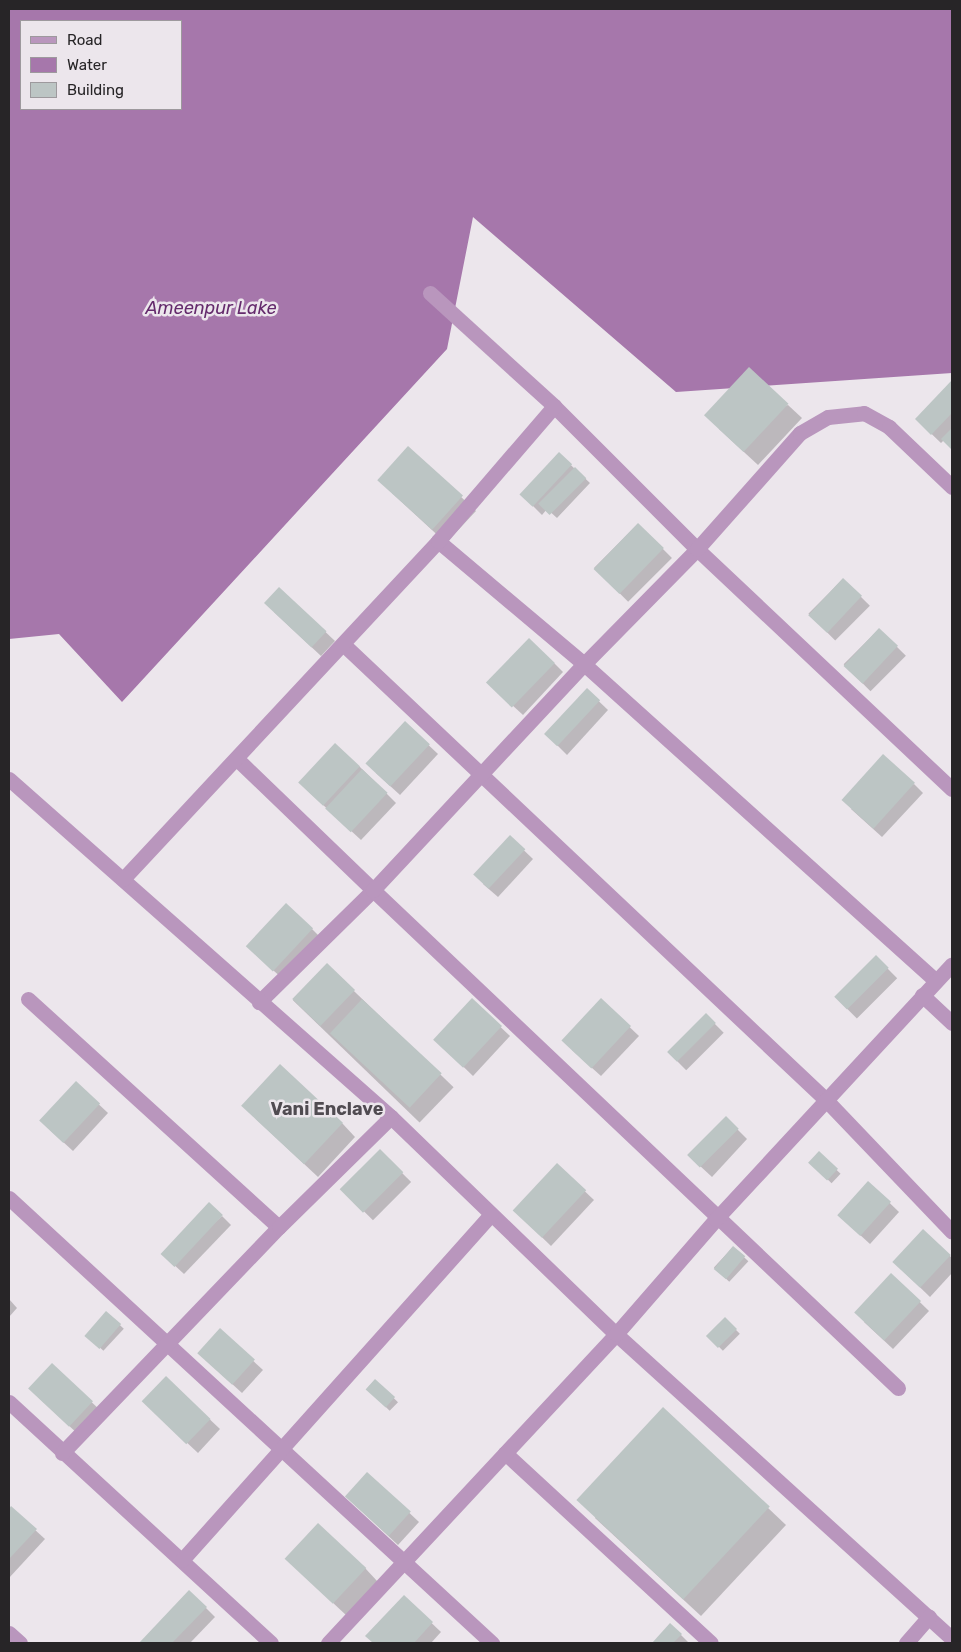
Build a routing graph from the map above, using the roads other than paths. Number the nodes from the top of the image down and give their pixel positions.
1 (430, 293) dead end
2 (554, 406) junction
3 (952, 487) edge
4 (438, 541) junction
5 (697, 549) junction
6 (343, 644) junction
7 (584, 664) junction
8 (237, 759) junction
9 (480, 775) junction
10 (9, 779) edge
11 (952, 790) edge
12 (123, 879) junction
13 (373, 890) junction
14 (952, 964) edge
15 (935, 980) junction
16 (922, 995) junction
17 (28, 999) dead end
18 (259, 1002) junction
19 (952, 1023) edge
20 (826, 1100) junction
21 (391, 1117) junction
22 (9, 1198) edge
23 (491, 1215) junction
24 (716, 1219) junction
25 (279, 1227) junction
26 (952, 1232) edge
27 (616, 1334) junction
28 (166, 1343) junction
29 (898, 1388) dead end
30 (9, 1402) edge
31 (281, 1449) junction
32 (62, 1453) junction
33 (505, 1453) junction
34 (182, 1560) junction
35 (404, 1562) junction
36 (929, 1617) junction
37 (9, 1632) edge
38 (952, 1639) edge
39 (20, 1643) edge
40 (271, 1643) edge
41 (328, 1643) edge
42 (492, 1643) edge
43 (711, 1643) edge
44 (906, 1643) edge

1 - 2 street
2 - 4 street
2 - 5 street
3 - 5 street
4 - 6 street
4 - 7 street
5 - 7 street
5 - 11 street
6 - 8 street
6 - 9 street
7 - 9 street
7 - 15 street
8 - 12 street
8 - 13 street
9 - 13 street
9 - 20 street
10 - 12 street
12 - 18 street
13 - 18 street
13 - 24 street
14 - 15 street
15 - 16 street
16 - 19 street
16 - 20 street
17 - 25 street
18 - 21 street
20 - 24 street
20 - 26 street
21 - 23 street
21 - 25 street
22 - 28 street
23 - 27 street
23 - 31 street
24 - 27 street
24 - 29 street
25 - 28 street
27 - 33 street
27 - 36 street
28 - 31 street
28 - 32 street
30 - 32 street
31 - 34 street
31 - 35 street
32 - 34 street
33 - 35 street
33 - 43 street
34 - 40 street
35 - 41 street
35 - 42 street
36 - 38 street
36 - 44 street
37 - 39 street

